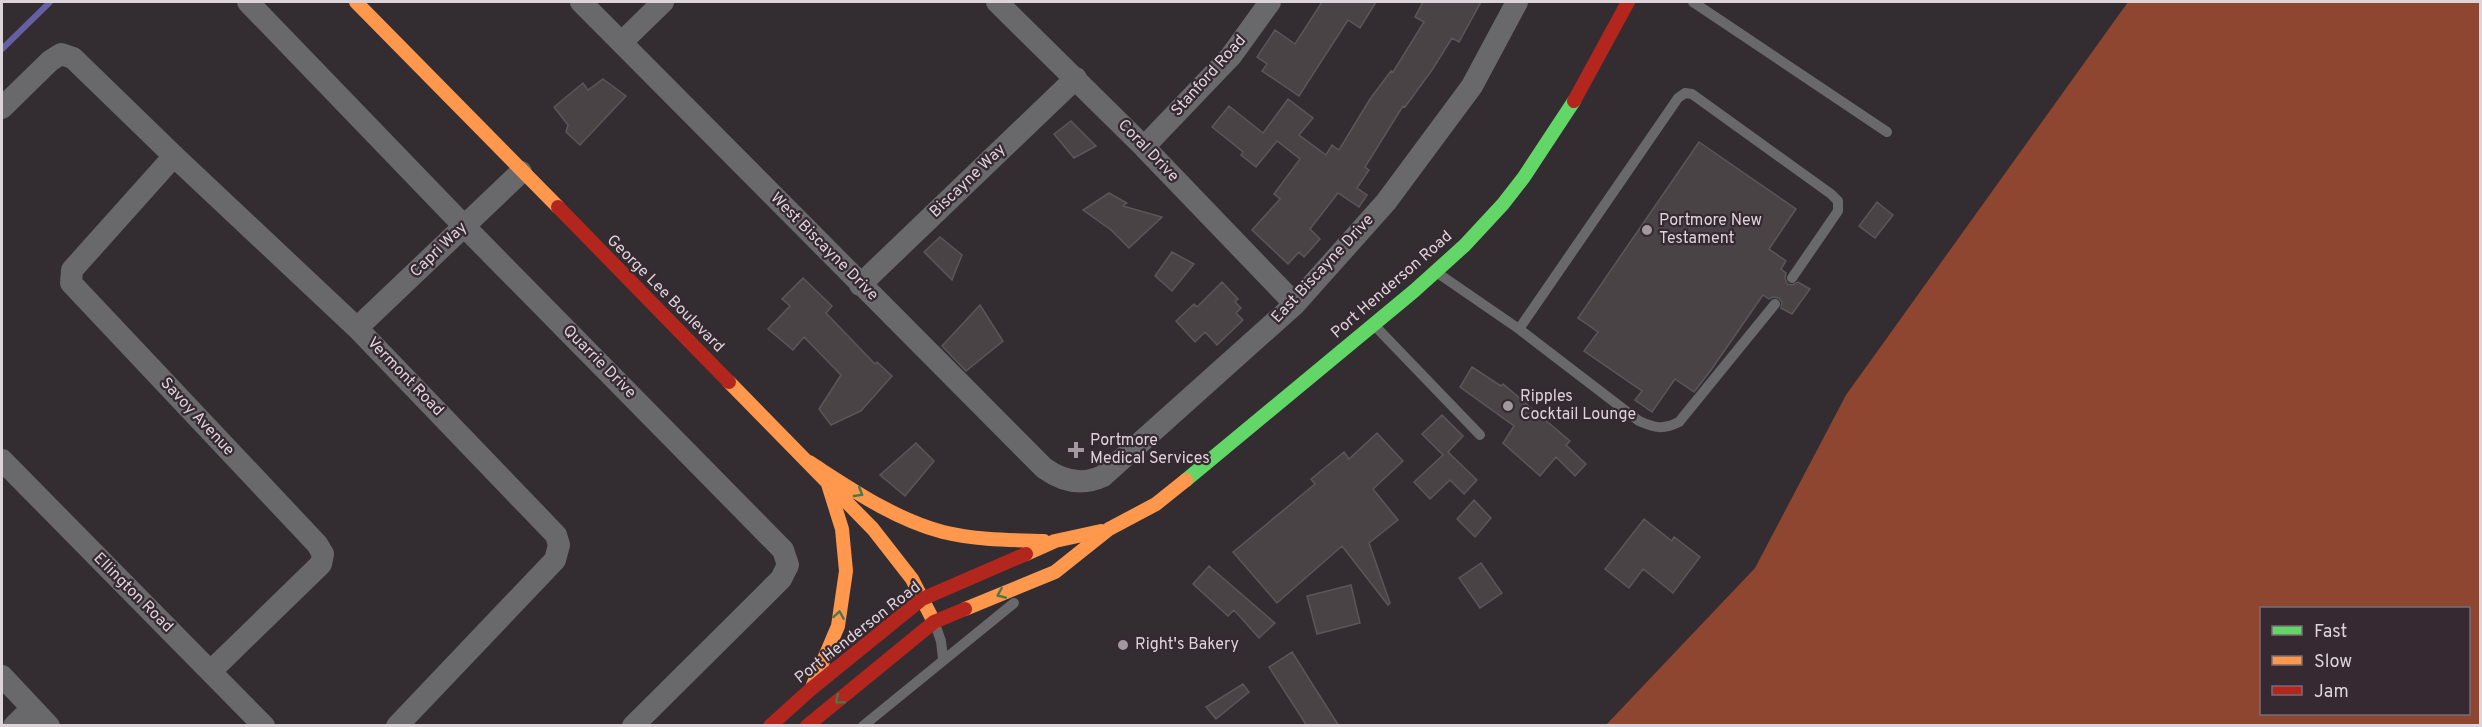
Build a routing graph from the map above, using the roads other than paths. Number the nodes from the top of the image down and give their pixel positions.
1 (248, 2) edge
2 (356, 2) edge
3 (581, 2) edge
4 (663, 2) edge
5 (997, 2) edge
6 (1270, 2) edge
7 (1517, 2) edge
8 (1628, 2) edge
9 (1693, 2) edge
10 (622, 42) junction
11 (1076, 78) junction
12 (2, 108) edge
13 (1887, 132) dead end
14 (1144, 147) junction
15 (174, 156) junction
16 (521, 172) junction
17 (464, 226) junction
18 (1437, 272) junction
19 (1792, 278) dead end
20 (860, 285) junction
21 (1295, 304) junction
22 (1775, 304) dead end
23 (1374, 324) junction
24 (357, 328) junction
25 (1519, 329) junction
26 (1480, 435) dead end
27 (2, 460) edge
28 (809, 462) junction
29 (827, 481) junction
30 (1074, 481) joint
31 (1109, 529) junction
32 (1054, 541) junction
33 (1054, 572) junction
34 (922, 599) junction
35 (934, 622) junction
36 (943, 659) junction
37 (211, 671) junction
38 (2, 676) edge
39 (811, 689) junction
40 (32, 708) junction
41 (14, 726) edge
42 (49, 726) edge
43 (264, 726) edge
44 (397, 726) edge
45 (633, 726) edge
46 (770, 726) edge
47 (807, 726) edge
48 (863, 726) edge

1 - 17 street, Quarrie Drive
2 - 16 main road, George Lee Boulevard
3 - 10 street, West Biscayne Drive
4 - 10 street
5 - 11 street, Coral Drive
6 - 14 street, Stanford Road
7 - 21 street, East Biscayne Drive
8 - 18 main road, Port Henderson Road
9 - 13 lane
10 - 20 street, West Biscayne Drive
11 - 14 street, Coral Drive
11 - 20 street, Biscayne Way
12 - 15 street, Vermont Road
14 - 21 street, Coral Drive
15 - 24 street, Vermont Road
15 - 37 street, Savoy Avenue
16 - 17 street, Capri Way
16 - 28 main road, George Lee Boulevard
17 - 24 street, Capri Way
17 - 45 street, Quarrie Drive
18 - 23 main road, Port Henderson Road
18 - 25 lane
19 - 25 lane
20 - 30 street, West Biscayne Drive
21 - 30 street, East Biscayne Drive
22 - 25 lane
23 - 26 lane
23 - 31 main road, Port Henderson Road
24 - 44 street, Vermont Road
27 - 37 street, Ellington Road
28 - 29 main road, George Lee Boulevard
28 -> 32 main road
29 - 34 main road, George Lee Boulevard
39 -> 29 main road
31 - 32 main road, Port Henderson Road
31 - 33 main road, Port Henderson Road
32 - 34 main road, Port Henderson Road
33 -> 35 main road, Port Henderson Road
33 - 36 lane
34 - 35 main road, George Lee Boulevard
34 - 39 main road, Port Henderson Road
35 - 36 lane
35 -> 47 main road, Port Henderson Road
36 - 48 lane
37 - 43 street, Ellington Road
38 - 40 street
39 - 46 main road, Port Henderson Road
40 - 41 street
40 - 42 street

